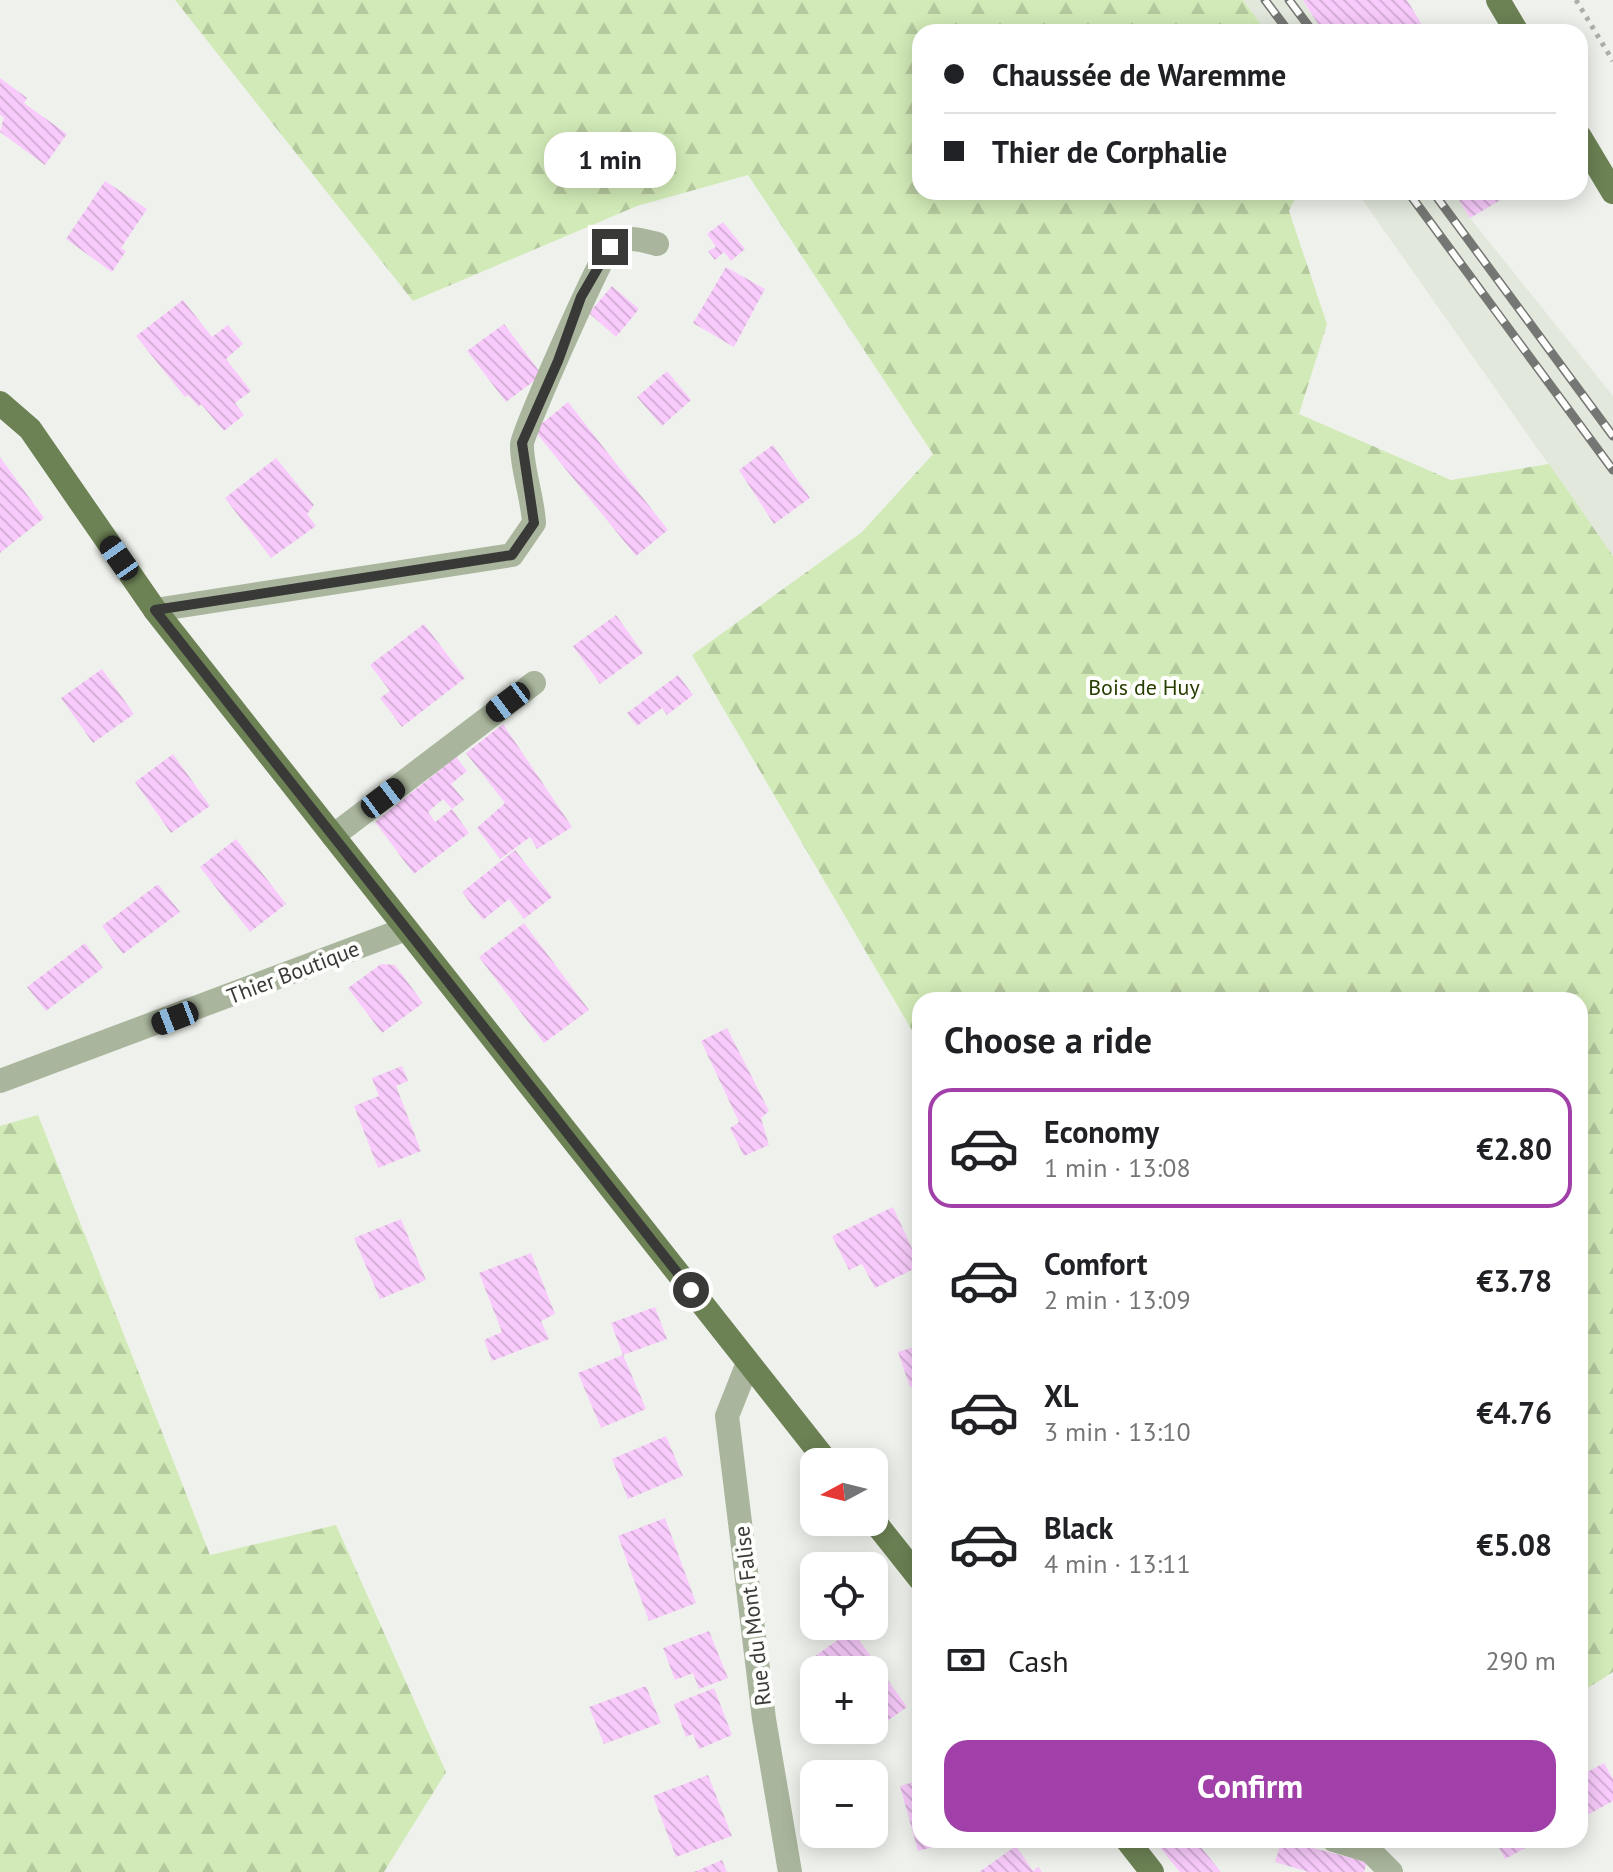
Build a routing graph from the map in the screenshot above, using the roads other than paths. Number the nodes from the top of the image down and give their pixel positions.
1 (1498, 0) edge
2 (1512, 24) edge
3 (1588, 150) edge
4 (1613, 192) edge
5 (657, 244) dead end
6 (0, 403) edge
7 (155, 610) junction
8 (534, 683) dead end
9 (333, 836) junction
10 (406, 929) junction
11 (0, 1081) edge
12 (748, 1363) junction
13 (816, 1448) edge
14 (886, 1536) edge
15 (912, 1569) edge
16 (1133, 1848) edge
17 (1360, 1848) edge
18 (790, 1872) edge
19 (1152, 1872) edge
20 (1391, 1872) edge

1 - 2 main road
3 - 4 main road
5 - 7 street
6 - 7 main road
7 - 9 main road
8 - 9 street
9 - 10 main road
10 - 11 street, Thier Boutique
10 - 12 main road
12 - 13 main road
12 - 18 street, Rue du Mont Falise
14 - 15 main road
16 - 19 main road
17 - 20 street

